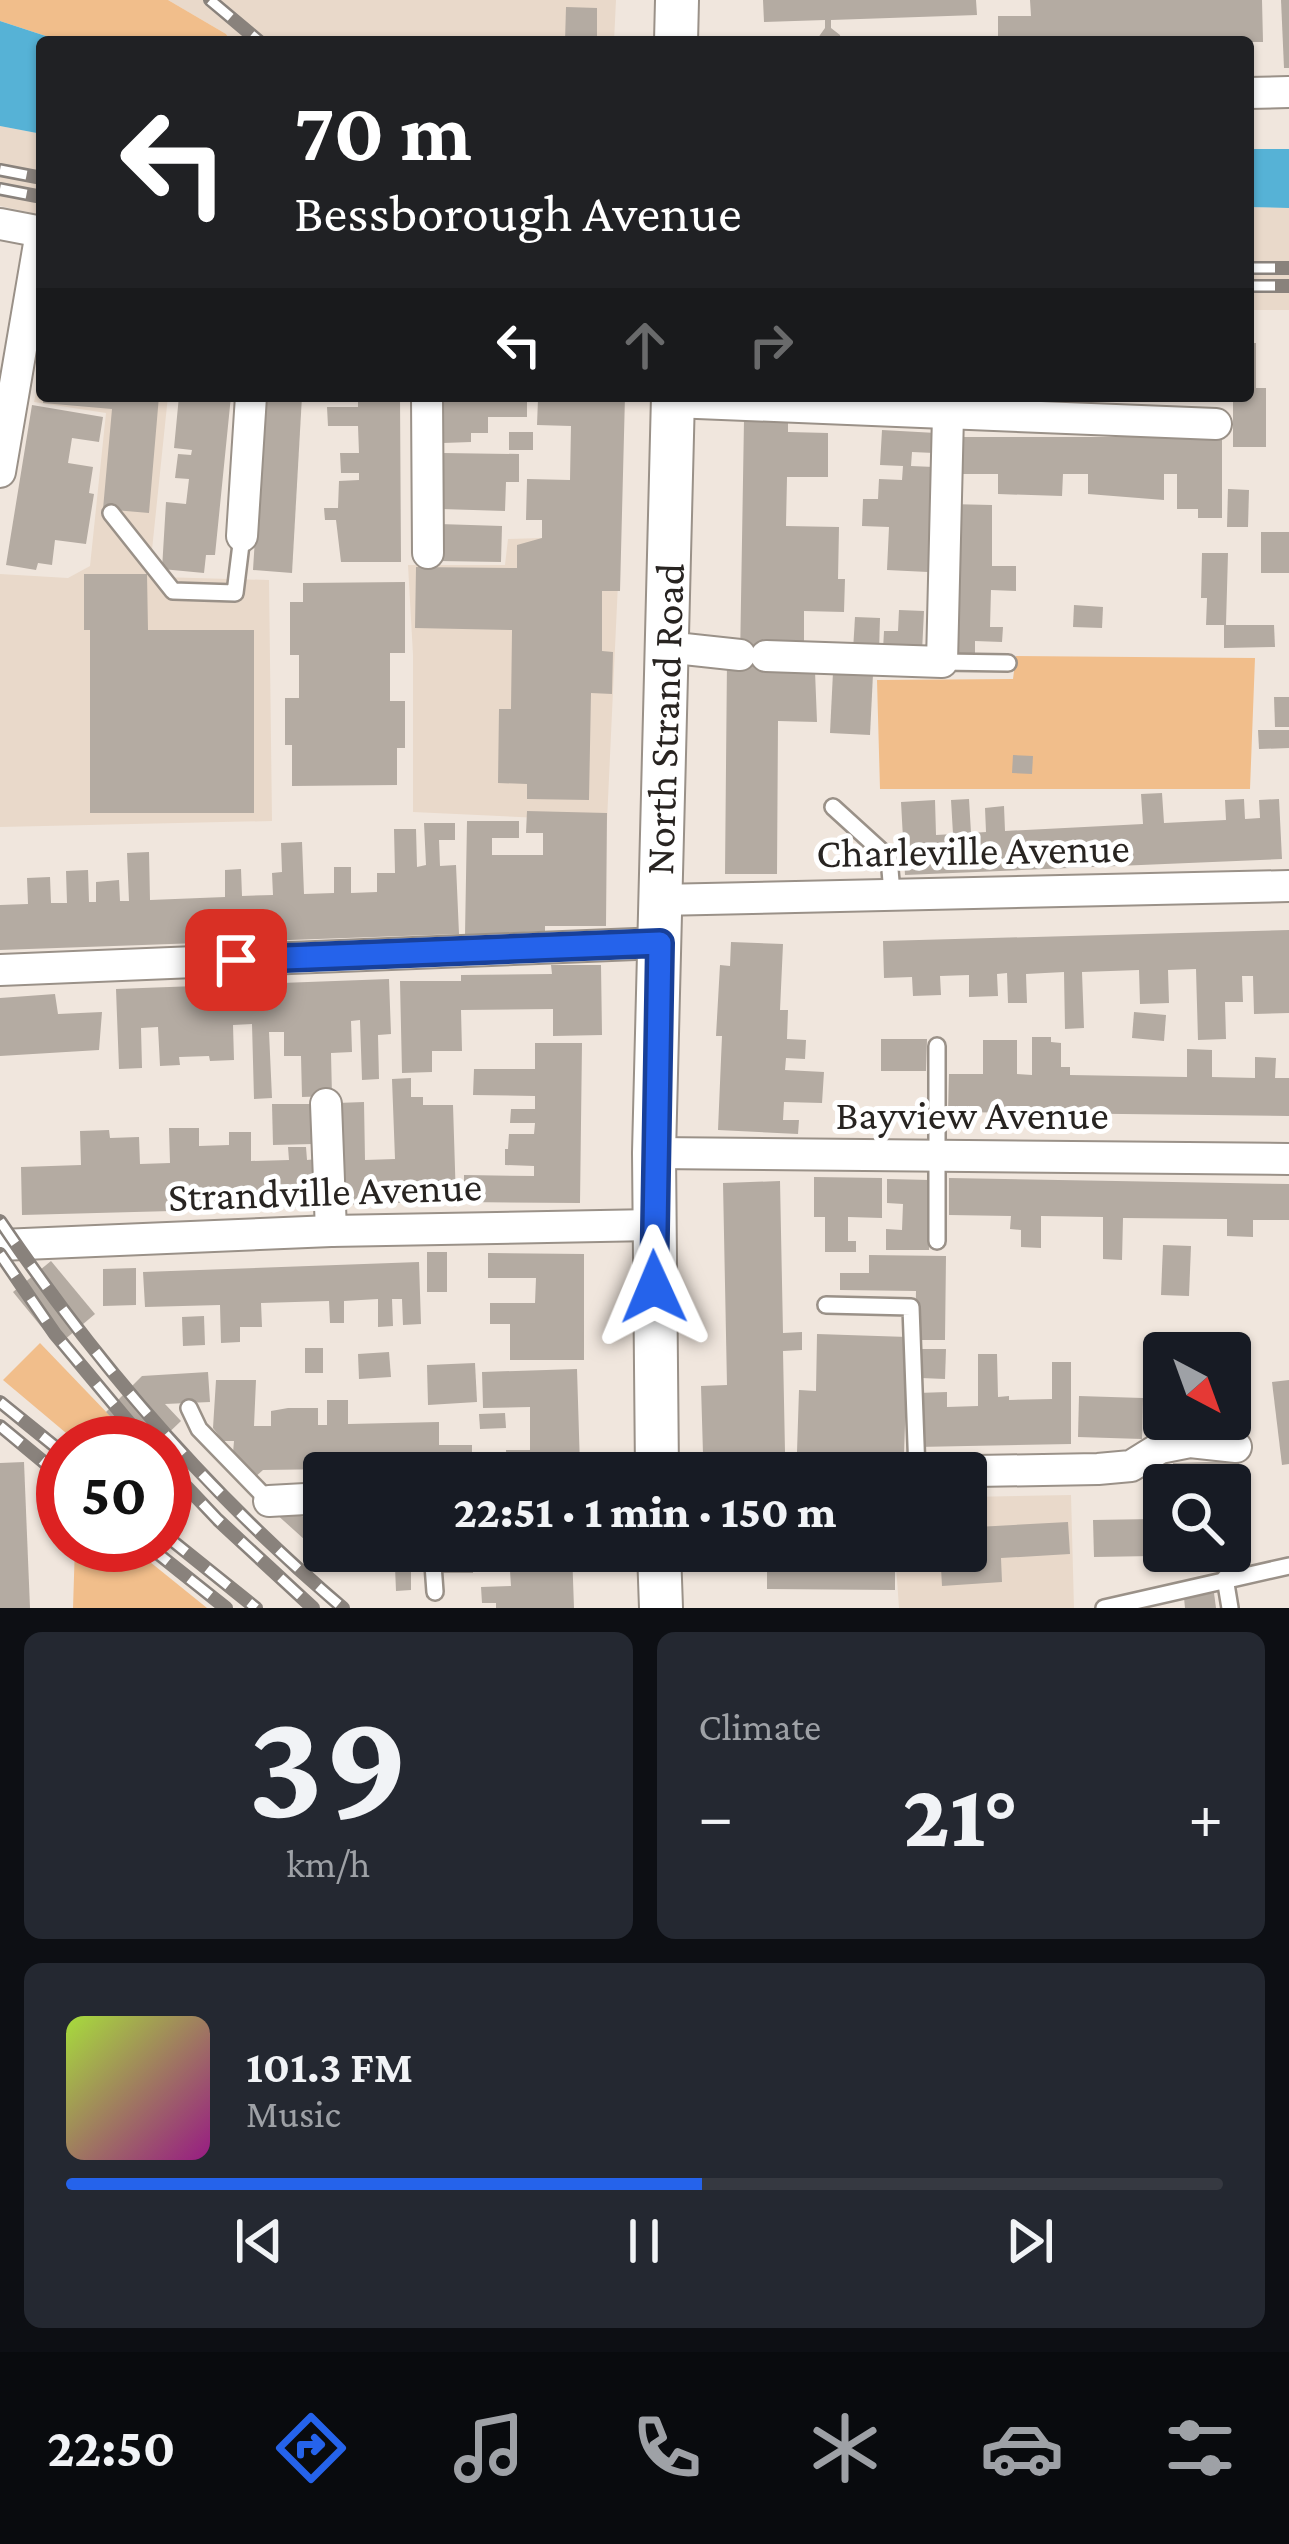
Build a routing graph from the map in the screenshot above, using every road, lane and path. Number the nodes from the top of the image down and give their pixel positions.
1 (677, 0) edge
2 (676, 36) edge
3 (1289, 92) edge
4 (1254, 93) edge
5 (0, 224) edge
6 (36, 231) edge
7 (36, 266) edge
8 (250, 402) edge
9 (427, 402) edge
10 (673, 402) edge
11 (725, 402) edge
12 (948, 415) junction
13 (1216, 424) dead end
14 (0, 472) edge
15 (110, 513) dead end
16 (242, 536) joint
17 (428, 554) dead end
18 (666, 646) junction
19 (942, 662) junction
20 (1008, 663) dead end
21 (833, 806) dead end
22 (1289, 886) edge
23 (892, 893) junction
24 (659, 900) junction
25 (660, 943) junction
26 (0, 970) edge
27 (938, 1046) dead end
28 (326, 1104) dead end
29 (654, 1153) junction
30 (936, 1156) junction
31 (1289, 1159) edge
32 (653, 1225) junction
33 (331, 1231) junction
34 (937, 1241) dead end
35 (0, 1245) edge
36 (826, 1305) dead end
37 (190, 1408) dead end
38 (1236, 1448) dead end
39 (658, 1452) edge
40 (916, 1452) edge
41 (987, 1471) edge
42 (303, 1499) edge
43 (269, 1501) joint
44 (1289, 1566) edge
45 (434, 1572) edge
46 (660, 1572) edge
47 (1225, 1578) junction
48 (435, 1592) dead end
49 (661, 1608) edge
50 (1104, 1608) edge
51 (1230, 1608) edge

1 - 2 main road
3 - 4 street
5 - 6 street
7 - 14 street
8 - 16 street
9 - 17 street
10 - 18 main road, North Strand Road
11 - 12 street
12 - 13 street
12 - 19 street
15 - 16 lane
18 - 19 street
18 - 24 main road, North Strand Road
19 - 20 lane
21 - 23 lane
22 - 23 street, Charleville Avenue
23 - 24 street, Charleville Avenue
24 - 25 main road, North Strand Road
25 - 26 street
25 - 29 main road, North Strand Road
27 - 30 lane
28 - 33 street
29 - 30 street, Bayview Avenue
29 - 32 main road, North Strand Road
30 - 31 street, Bayview Avenue
30 - 34 lane
32 - 33 street, Strandville Avenue
32 - 39 main road, North Strand Road
33 - 35 street, Strandville Avenue
36 - 40 lane
37 - 43 lane
38 - 41 street
42 - 43 street
44 - 47 lane
45 - 48 lane
46 - 49 main road
47 - 50 lane
47 - 51 lane

